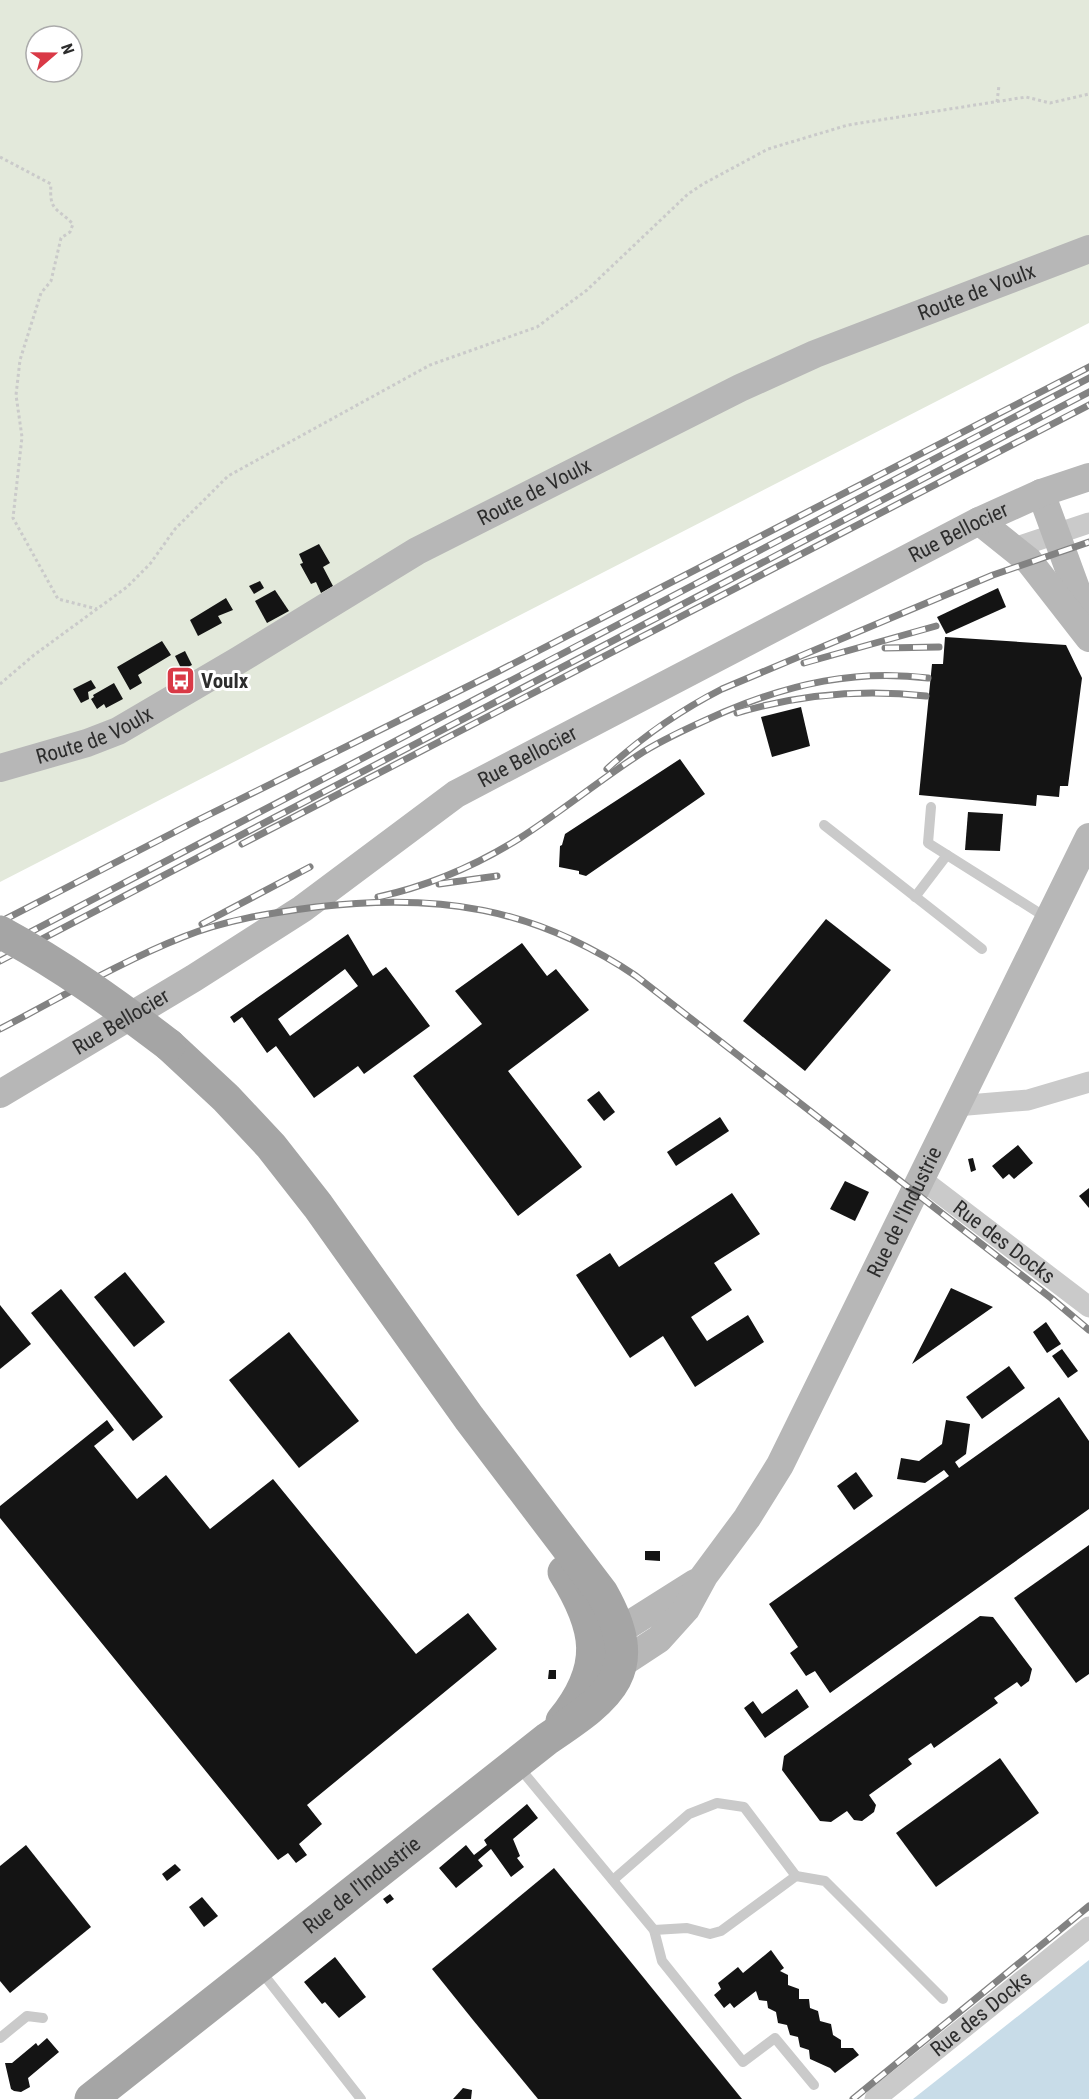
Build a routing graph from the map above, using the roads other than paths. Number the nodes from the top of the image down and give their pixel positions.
1 (1089, 249) edge
2 (1089, 477) edge
3 (1041, 493) junction
4 (979, 521) junction
5 (1089, 523) edge
6 (1056, 532) junction
7 (1014, 548) junction
8 (1089, 624) edge
9 (1089, 638) edge
10 (0, 768) edge
11 (931, 807) dead end
12 (824, 825) dead end
13 (1089, 837) edge
14 (947, 855) junction
15 (915, 897) junction
16 (1048, 919) junction
17 (0, 932) edge
18 (982, 949) dead end
19 (1089, 1082) edge
20 (0, 1094) edge
21 (956, 1106) junction
22 (920, 1178) junction
23 (1089, 1307) edge
24 (469, 1418) junction
25 (704, 1576) junction
26 (602, 1593) junction
27 (662, 1606) junction
28 (620, 1648) junction
29 (516, 1764) junction
30 (796, 1876) junction
31 (613, 1880) junction
32 (1089, 1927) edge
33 (654, 1930) junction
34 (258, 1967) junction
35 (943, 1999) dead end
36 (43, 2018) dead end
37 (0, 2038) edge
38 (814, 2085) dead end
39 (91, 2099) edge
40 (361, 2099) edge
41 (875, 2099) edge

1 - 10 main road, Route de Voulx
2 - 3 main road, Rue Bellocier
3 - 4 main road, Rue Bellocier
3 - 6 main road
4 - 7 main road
4 - 20 main road, Rue Bellocier
5 - 6 street
6 - 7 street
6 - 8 main road
7 - 9 main road
11 - 14 lane
12 - 15 lane
13 - 16 main road, Rue de l'Industrie
14 - 15 lane
14 - 16 lane
15 - 18 lane
16 - 21 main road, Rue de l'Industrie
17 - 24 main road, bridge
19 - 21 street
21 - 22 main road, Rue de l'Industrie
22 - 23 street, Rue des Docks
22 - 25 main road, Rue de l'Industrie
24 - 26 main road
24 - 28 main road
25 - 27 main road
25 - 28 main road
26 - 27 main road
26 - 28 main road
27 - 28 main road
28 - 29 main road, Rue de l'Industrie
29 - 31 lane
29 - 34 main road, Rue de l'Industrie
30 - 31 lane
30 - 33 lane
30 - 35 lane
31 - 33 lane
32 - 41 street, Rue des Docks
33 - 38 lane
34 - 39 main road, Rue de l'Industrie
34 - 40 lane
36 - 37 lane

